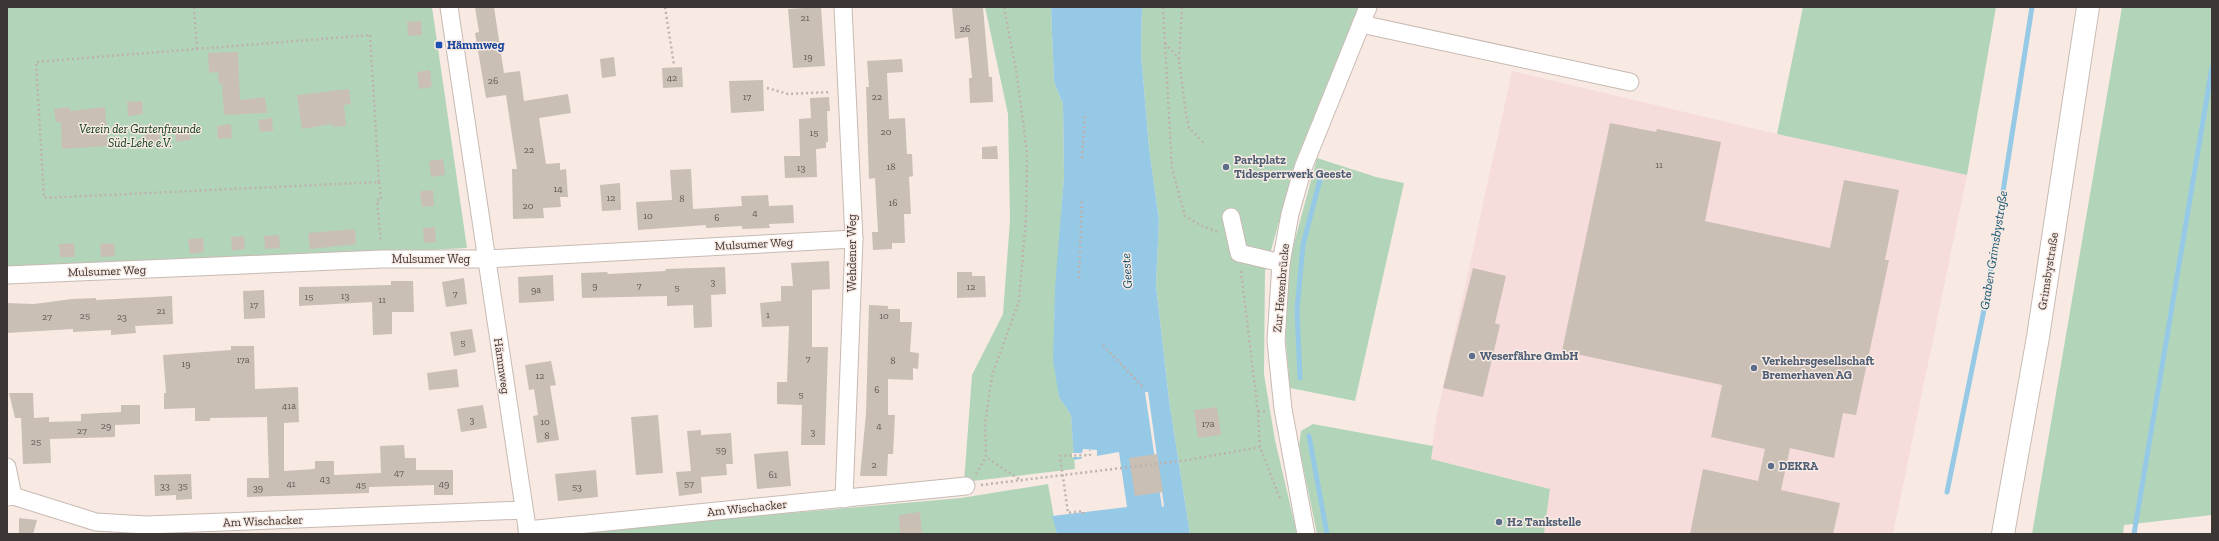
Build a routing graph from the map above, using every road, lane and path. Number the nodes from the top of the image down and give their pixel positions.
1 (194, 7) edge
2 (449, 7) edge
3 (665, 7) edge
4 (843, 7) edge
5 (1004, 7) edge
6 (1163, 7) edge
7 (1182, 7) edge
8 (1368, 7) edge
9 (2088, 7) edge
10 (1361, 24) junction
11 (1164, 42) junction
12 (197, 50) junction
13 (1179, 59) junction
14 (674, 65) dead end
15 (1630, 82) dead end
16 (767, 88) dead end
17 (831, 96) dead end
18 (1085, 116) dead end
19 (1204, 143) dead end
20 (1082, 158) dead end
21 (379, 182) junction
22 (1082, 198) dead end
23 (1231, 217) dead end
24 (854, 239) junction
25 (1237, 246) junction
26 (486, 259) junction
27 (382, 260) junction
28 (1281, 263) junction
29 (7, 275) edge
30 (1079, 278) dead end
31 (1103, 345) dead end
32 (1143, 387) dead end
33 (1260, 447) junction
34 (1090, 450) dead end
35 (7, 467) edge
36 (1063, 476) junction
37 (1022, 481) junction
38 (966, 486) joint
39 (1280, 495) dead end
40 (10, 497) edge
41 (844, 499) junction
42 (524, 510) junction
43 (1083, 514) dead end
44 (528, 532) edge
45 (1306, 534) edge
46 (2003, 534) edge

1 - 12 path
2 - 26 street, Hämmweg
3 - 14 path
4 - 24 street, Wehdener Weg
5 - 37 path
6 - 11 path
7 - 13 path
8 - 10 street, Zur Hexenbrücke
9 - 46 highway, Grimsbystraße
10 - 15 street
10 - 28 street, Zur Hexenbrücke
11 - 13 path
11 - 25 path
12 - 21 path
12 - 21 path
13 - 19 path
16 - 17 path
18 - 20 path
21 - 27 path
22 - 30 path
23 - 25 street
24 - 26 street, Mulsumer Weg
24 - 41 street, Wehdener Weg
25 - 28 street
25 - 33 path
26 - 27 street, Mulsumer Weg
26 - 42 street, Hämmweg
27 - 29 street, Mulsumer Weg
28 - 45 street, Zur Hexenbrücke
31 - 32 path
33 - 36 path
33 - 39 path
34 - 36 path
35 - 40 street
36 - 37 path
36 - 43 path
37 - 38 path
38 - 41 street, Am Wischacker
40 - 42 street, Am Wischacker
41 - 44 street, Am Wischacker
42 - 44 street, Hämmweg

